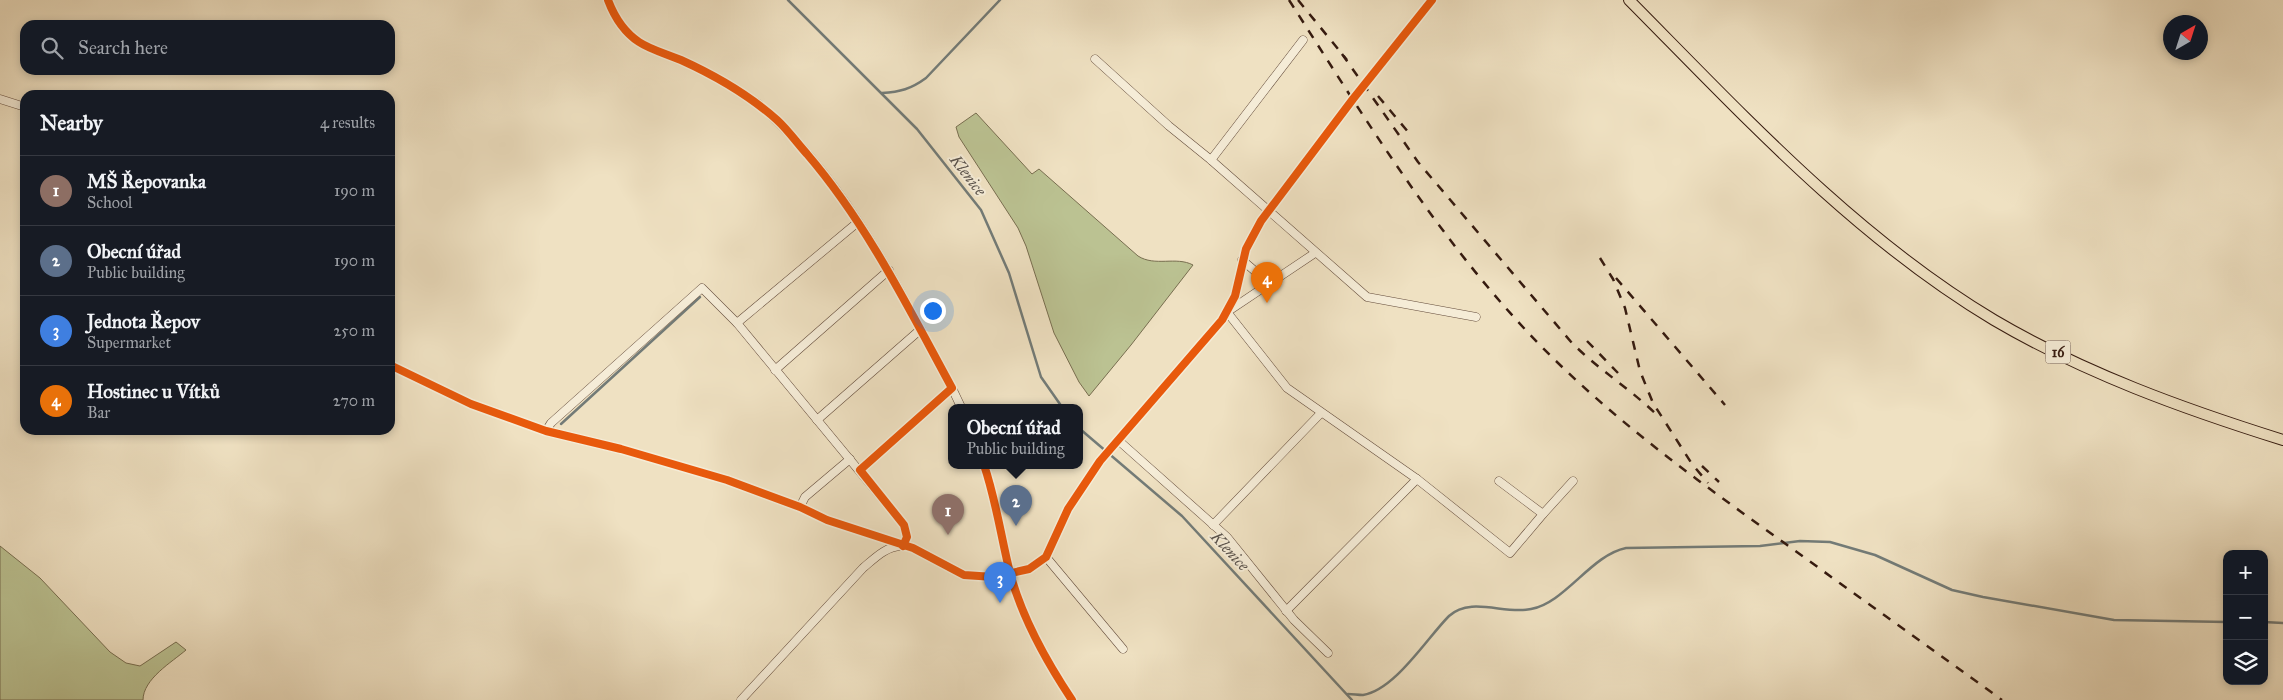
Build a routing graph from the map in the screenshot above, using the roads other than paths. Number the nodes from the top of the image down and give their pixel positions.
1 (1432, 0) edge
2 (1629, 0) edge
3 (1303, 40) dead end
4 (1095, 58) dead end
5 (0, 99) edge
6 (757, 103) dead end
7 (20, 105) edge
8 (1210, 160) junction
9 (1268, 210) junction
10 (858, 222) junction
11 (1315, 253) junction
12 (1242, 260) junction
13 (889, 270) junction
14 (1269, 283) junction
15 (1227, 312) junction
16 (1476, 317) dead end
17 (737, 323) junction
18 (920, 329) junction
19 (395, 367) edge
20 (775, 370) junction
21 (952, 388) junction
22 (960, 404) edge
23 (1321, 414) junction
24 (817, 420) junction
25 (546, 431) junction
26 (2283, 440) edge
27 (1116, 442) junction
28 (850, 460) junction
29 (985, 469) edge
30 (860, 470) junction
31 (1417, 479) junction
32 (1499, 481) dead end
33 (1573, 481) dead end
34 (800, 507) junction
35 (1543, 514) junction
36 (1213, 524) junction
37 (903, 546) junction
38 (1046, 557) junction
39 (1011, 575) junction
40 (1286, 611) junction
41 (1122, 649) dead end
42 (1328, 653) dead end
43 (741, 700) edge
44 (1072, 700) edge

1 - 9 street
2 - 26 main road, 16
3 - 8 street
4 - 8 street
5 - 7 street
6 - 10 street
8 - 9 street
9 - 11 street
9 - 12 street
10 - 13 street
10 - 17 street
11 - 14 street
11 - 16 street
12 - 14 street
12 - 15 street
13 - 18 street
13 - 20 street
14 - 15 street
15 - 23 street
15 - 27 street
17 - 20 street
17 - 25 street
18 - 21 street
18 - 24 street
19 - 25 street
20 - 24 street
21 - 22 street
21 - 30 street
23 - 31 street
23 - 36 street
24 - 28 street
25 - 34 street
27 - 36 street
27 - 38 street
28 - 30 street
28 - 34 street
29 - 39 street
30 - 37 street
31 - 35 street
31 - 40 street
32 - 35 street
33 - 35 street
34 - 37 street
36 - 40 street
37 - 39 street
37 - 43 street
38 - 39 street
38 - 41 street
39 - 44 street
40 - 42 street

